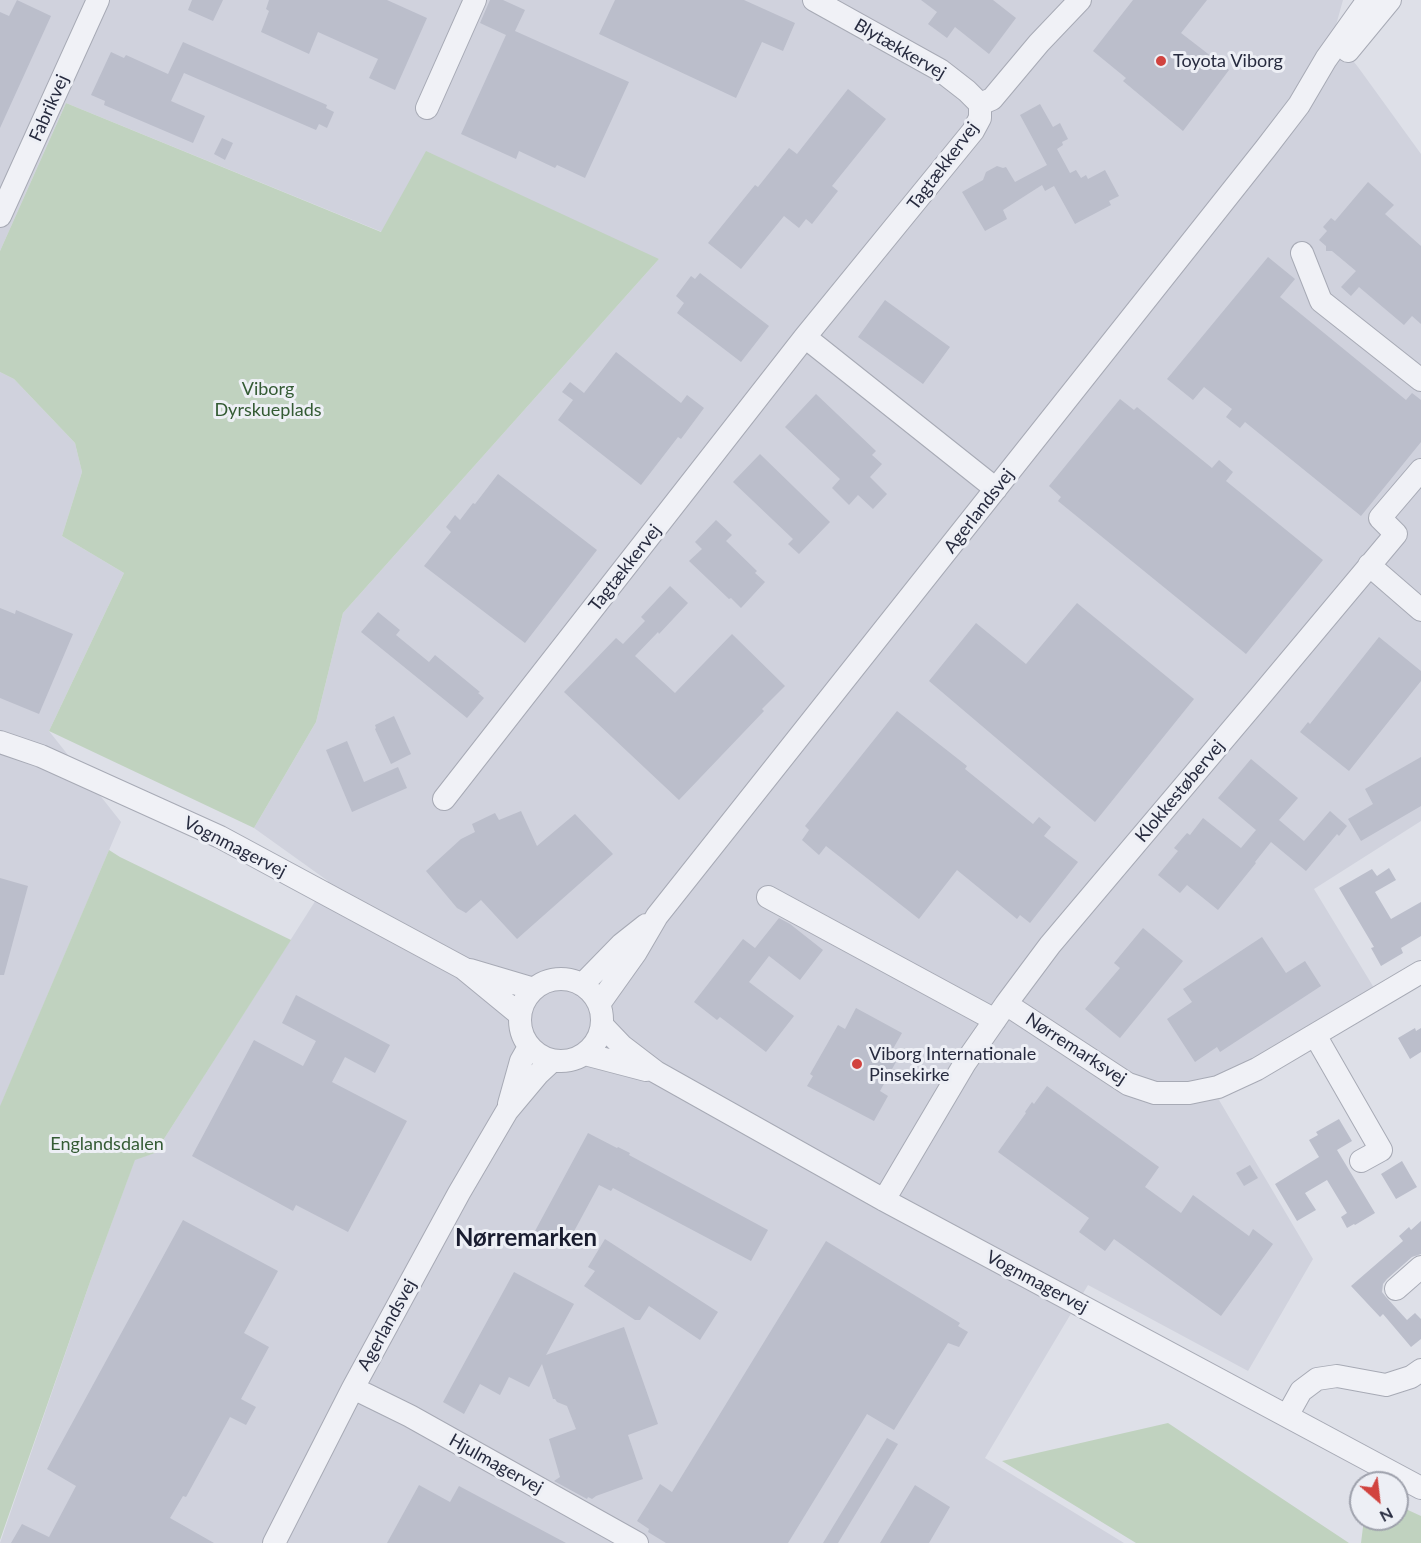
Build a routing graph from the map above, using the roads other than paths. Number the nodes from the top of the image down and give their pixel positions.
1 (98, 0) edge
2 (475, 0) edge
3 (814, 0) edge
4 (1080, 0) edge
5 (1368, 0) edge
6 (1390, 0) edge
7 (980, 104) junction
8 (1299, 105) junction
9 (427, 108) dead end
10 (8, 177) edge
11 (0, 216) edge
12 (1302, 253) dead end
13 (806, 337) junction
14 (1421, 380) edge
15 (1421, 470) edge
16 (996, 489) junction
17 (1369, 565) junction
18 (1421, 610) edge
19 (0, 742) edge
20 (444, 799) dead end
21 (768, 897) dead end
22 (657, 916) junction
23 (463, 968) junction
24 (1421, 972) edge
25 (582, 985) junction
26 (534, 989) junction
27 (1000, 1012) junction
28 (519, 1014) junction
29 (600, 1014) junction
30 (1315, 1035) junction
31 (529, 1047) junction
32 (585, 1054) junction
33 (552, 1061) junction
34 (656, 1072) junction
35 (507, 1111) junction
36 (1361, 1161) dead end
37 (884, 1200) junction
38 (1421, 1267) edge
39 (1396, 1289) dead end
40 (1421, 1370) edge
41 (353, 1388) junction
42 (1287, 1416) junction
43 (1421, 1488) edge
44 (274, 1543) edge
45 (637, 1543) edge

1 - 10 street, Fabrikvej
2 - 9 street
3 - 7 street, Blytækkervej
4 - 7 street, Tagtækkervej
5 - 8 street, Agerlandsvej
6 - 8 street, Agerlandsvej
7 - 13 street, Tagtækkervej
8 - 16 street, Agerlandsvej
10 - 11 street, Fabrikvej
12 - 14 street
13 - 16 street
13 - 20 street, Tagtækkervej
15 - 17 street, Klokkestøbervej
16 - 22 street, Agerlandsvej
17 - 18 street
17 - 27 street, Klokkestøbervej
19 - 23 street, Vognmagervej
21 - 27 street
22 - 25 street, Agerlandsvej
22 - 29 street, Agerlandsvej
23 - 26 street, Vognmagervej
23 - 28 street, Vognmagervej
24 - 30 street, Nørremarksvej
25 - 26 street
25 - 29 street
26 - 28 street
27 - 30 street, Nørremarksvej
27 - 37 street, Klokkestøbervej
28 - 31 street
29 - 32 street
29 - 34 street, Vognmagervej
30 - 36 street
31 - 33 street
31 - 35 street, Agerlandsvej
32 - 33 street
32 - 34 street, Vognmagervej
33 - 35 street, Agerlandsvej
34 - 37 street, Vognmagervej
35 - 41 street, Agerlandsvej
37 - 42 street, Vognmagervej
38 - 39 street
40 - 42 street
41 - 44 street, Agerlandsvej
41 - 45 street, Hjulmagervej
42 - 43 street, Vognmagervej

